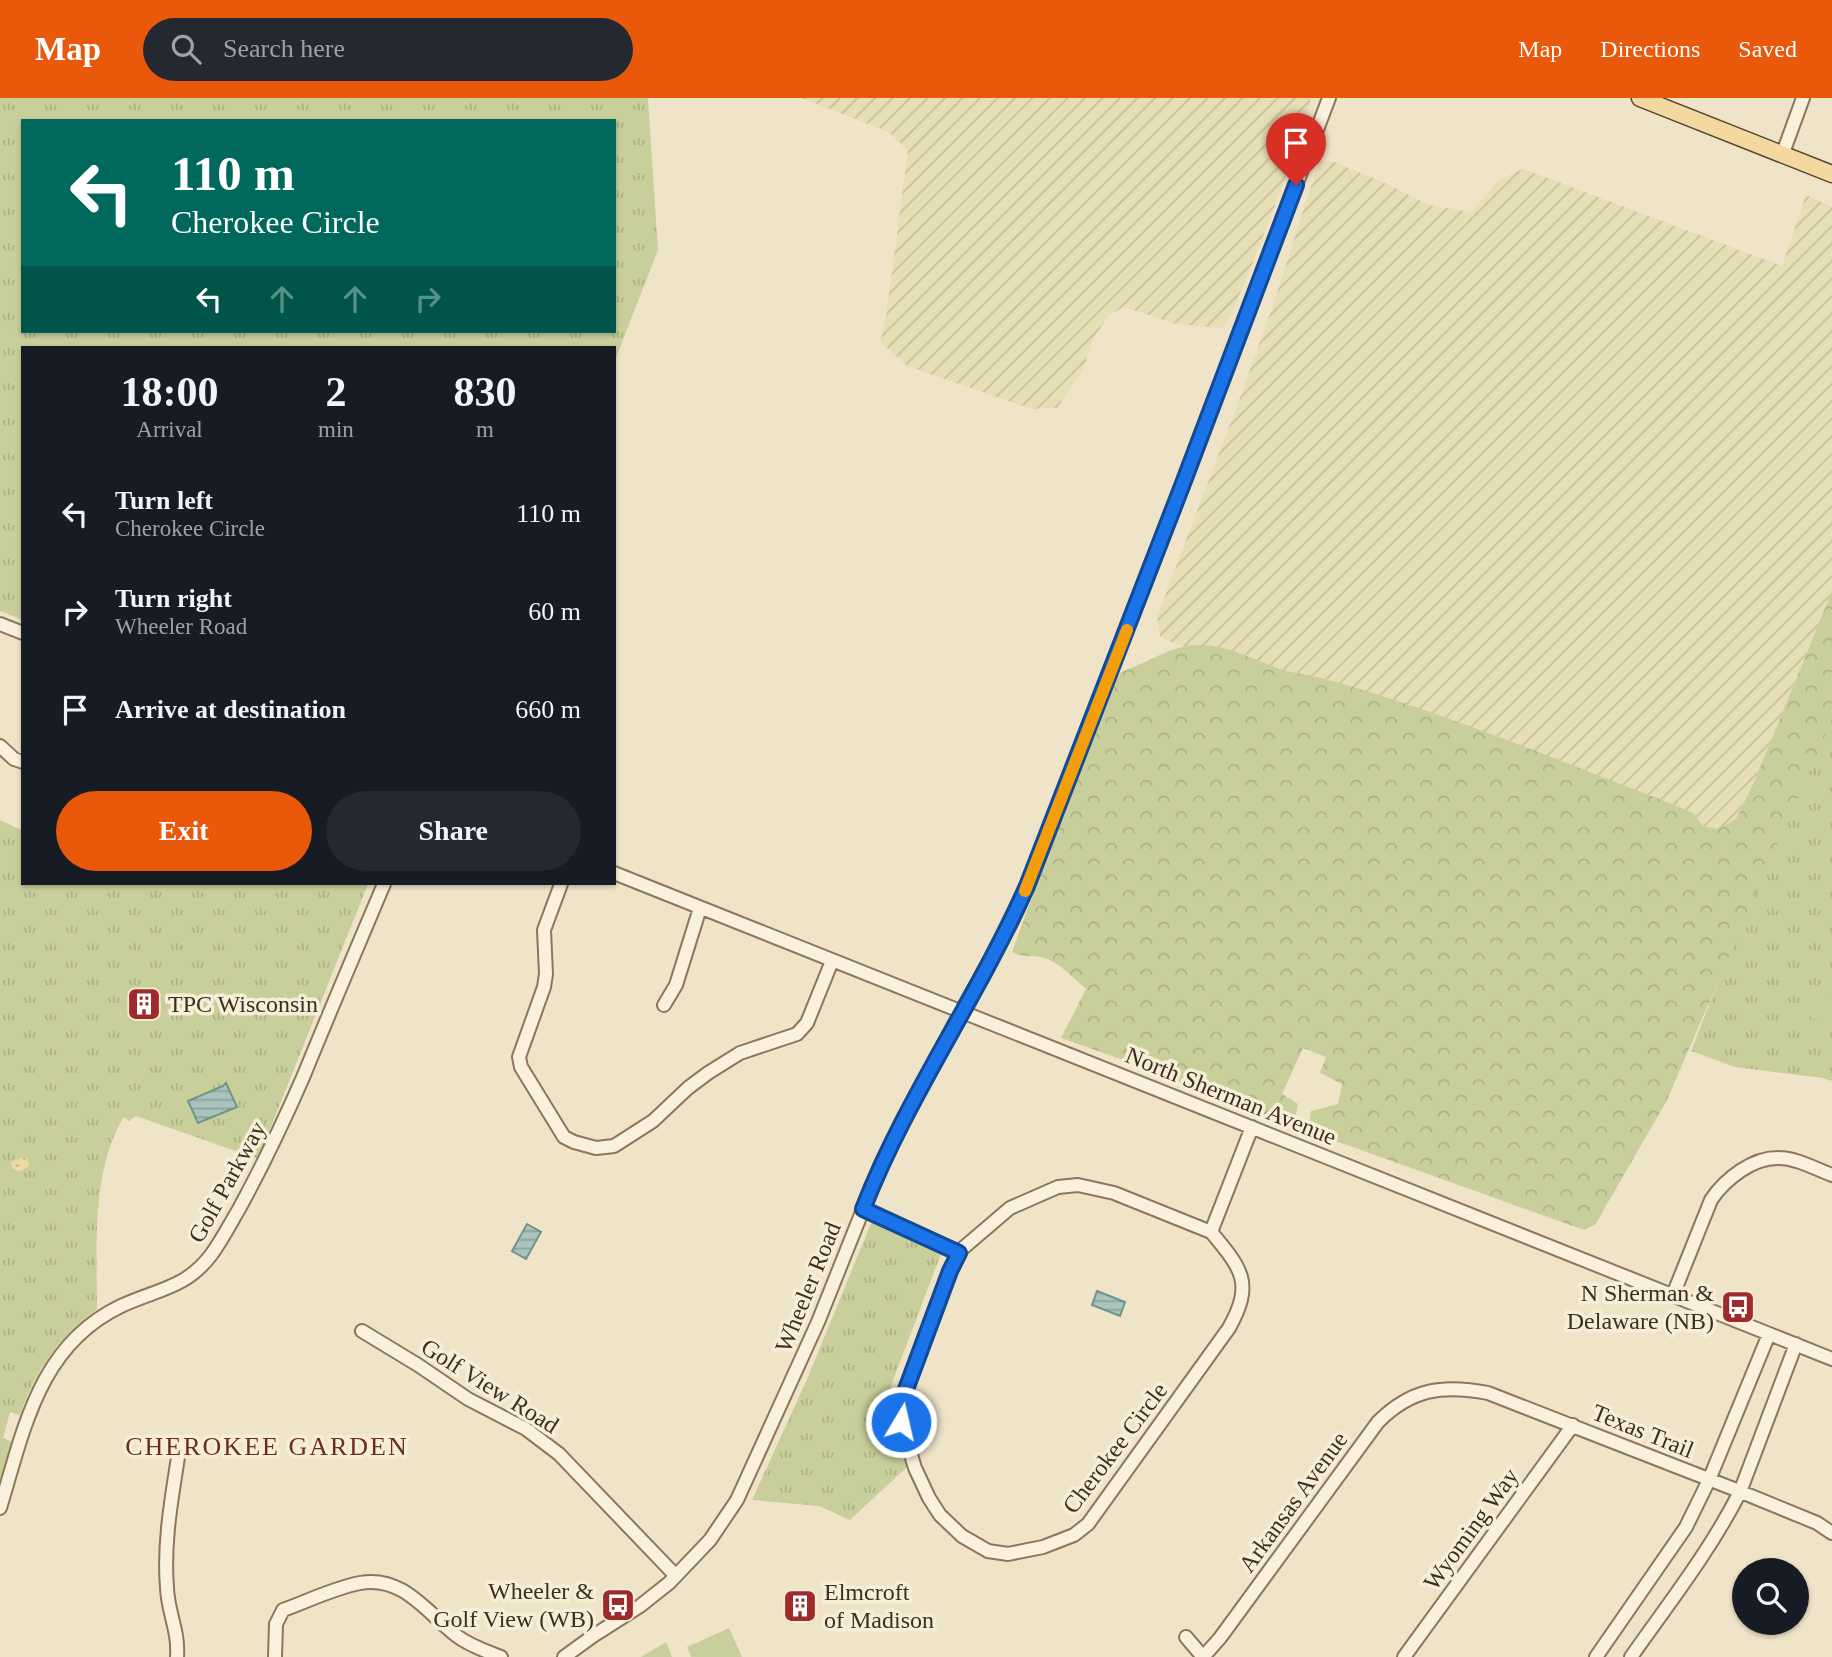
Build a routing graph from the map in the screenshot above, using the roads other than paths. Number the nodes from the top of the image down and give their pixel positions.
1 (1329, 98) edge
2 (1640, 98) edge
3 (1802, 98) edge
4 (1783, 153) junction
5 (1832, 174) edge
6 (0, 624) edge
7 (21, 632) edge
8 (0, 746) edge
9 (21, 761) edge
10 (616, 874) edge
11 (384, 885) edge
12 (561, 885) edge
13 (700, 908) junction
14 (832, 961) junction
15 (664, 1005) dead end
16 (962, 1012) junction
17 (1252, 1127) junction
18 (1832, 1175) edge
19 (863, 1209) junction
20 (1211, 1232) junction
21 (959, 1253) junction
22 (1673, 1295) junction
23 (362, 1331) dead end
24 (1769, 1334) junction
25 (1796, 1344) junction
26 (1832, 1359) edge
27 (1432, 1391) joint
28 (1573, 1425) junction
29 (180, 1444) dead end
30 (1709, 1480) junction
31 (1740, 1492) junction
32 (0, 1508) edge
33 (1832, 1533) edge
34 (677, 1576) junction
35 (1186, 1637) dead end
36 (177, 1657) edge
37 (275, 1657) edge
38 (501, 1657) edge
39 (564, 1657) edge
40 (1203, 1657) edge
41 (1404, 1657) edge
42 (1597, 1657) edge
43 (1631, 1657) edge

1 - 16 street, Wheeler Road
2 - 4 main road
3 - 4 street
4 - 5 main road
6 - 7 street
8 - 9 street
10 - 13 street, North Sherman Avenue
11 - 32 street, Golf Parkway
12 - 14 street
13 - 14 street, North Sherman Avenue
13 - 15 street
14 - 16 street, North Sherman Avenue
16 - 17 street, North Sherman Avenue
16 - 19 street, Wheeler Road
17 - 20 street
17 - 22 street, North Sherman Avenue
18 - 22 street
19 - 21 street
19 - 34 street, Wheeler Road
20 - 21 street, Cherokee Circle
20 - 21 street, Cherokee Circle
22 - 24 street, North Sherman Avenue
23 - 34 street, Golf View Road
24 - 25 street, North Sherman Avenue
24 - 30 street
25 - 26 street, North Sherman Avenue
25 - 31 street
27 - 28 street, Texas Trail
27 - 40 street, Arkansas Avenue
28 - 30 street, Texas Trail
28 - 41 street, Wyoming Way
29 - 36 street
30 - 31 street, Texas Trail
30 - 42 street
31 - 33 street, Texas Trail
31 - 43 street
34 - 39 street, Wheeler Road
35 - 40 street
37 - 38 street

